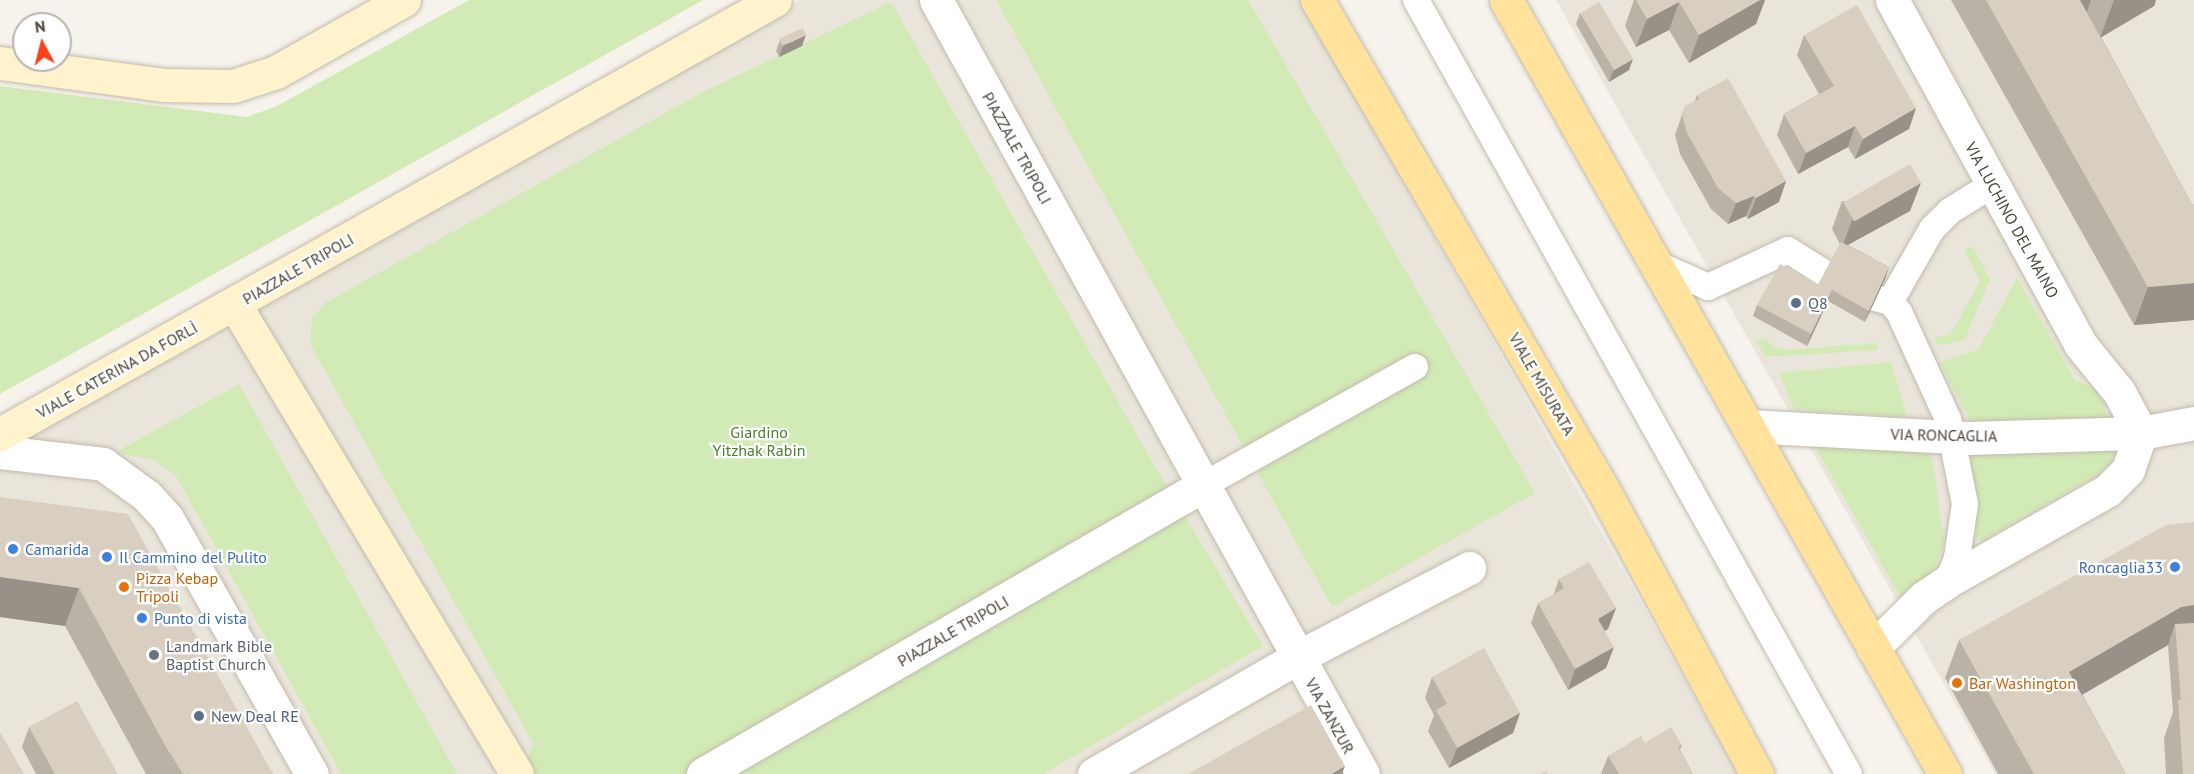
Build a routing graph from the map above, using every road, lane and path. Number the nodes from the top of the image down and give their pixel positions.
1 (404, 0) edge
2 (775, 0) edge
3 (936, 0) edge
4 (1317, 0) edge
5 (1416, 0) edge
6 (1506, 0) edge
7 (1892, 0) edge
8 (0, 63) edge
9 (1993, 184) junction
10 (1654, 263) junction
11 (1826, 274) edge
12 (235, 305) junction
13 (1415, 367) dead end
14 (2194, 423) edge
15 (1748, 426) junction
16 (2141, 433) junction
17 (0, 434) edge
18 (1952, 436) junction
19 (0, 452) edge
20 (1202, 486) junction
21 (1469, 567) dead end
22 (1948, 581) junction
23 (1873, 648) junction
24 (1298, 657) junction
25 (312, 774) edge
26 (517, 774) edge
27 (704, 774) edge
28 (1094, 774) edge
29 (1363, 774) edge
30 (1757, 774) edge
31 (1849, 774) edge
32 (1945, 774) edge

1 - 8 main road
2 - 12 main road, PIAZZALE TRIPOLI
3 - 20 street, PIAZZALE TRIPOLI
4 - 30 main road, VIALE MISURATA
5 - 31 lane
6 - 10 main road
7 - 9 street, VIA LUCHINO DEL MAINO
9 - 16 street, VIA LUCHINO DEL MAINO
9 - 18 lane
10 - 11 lane
10 - 15 main road
12 - 17 main road, VIALE CATERINA DA FORLÌ
12 - 26 main road, PIAZZALE TRIPOLI
13 - 20 lane, PIAZZALE TRIPOLI
14 - 16 street, VIA RONCAGLIA
15 - 18 street, VIA RONCAGLIA
15 - 23 main road
16 - 18 street, VIA RONCAGLIA
16 - 22 street
18 - 22 lane
19 - 25 street
20 - 24 street, PIAZZALE TRIPOLI
20 - 27 street, PIAZZALE TRIPOLI
21 - 24 street
22 - 23 street
23 - 32 main road
24 - 28 street
24 - 29 street, VIA ZANZUR

